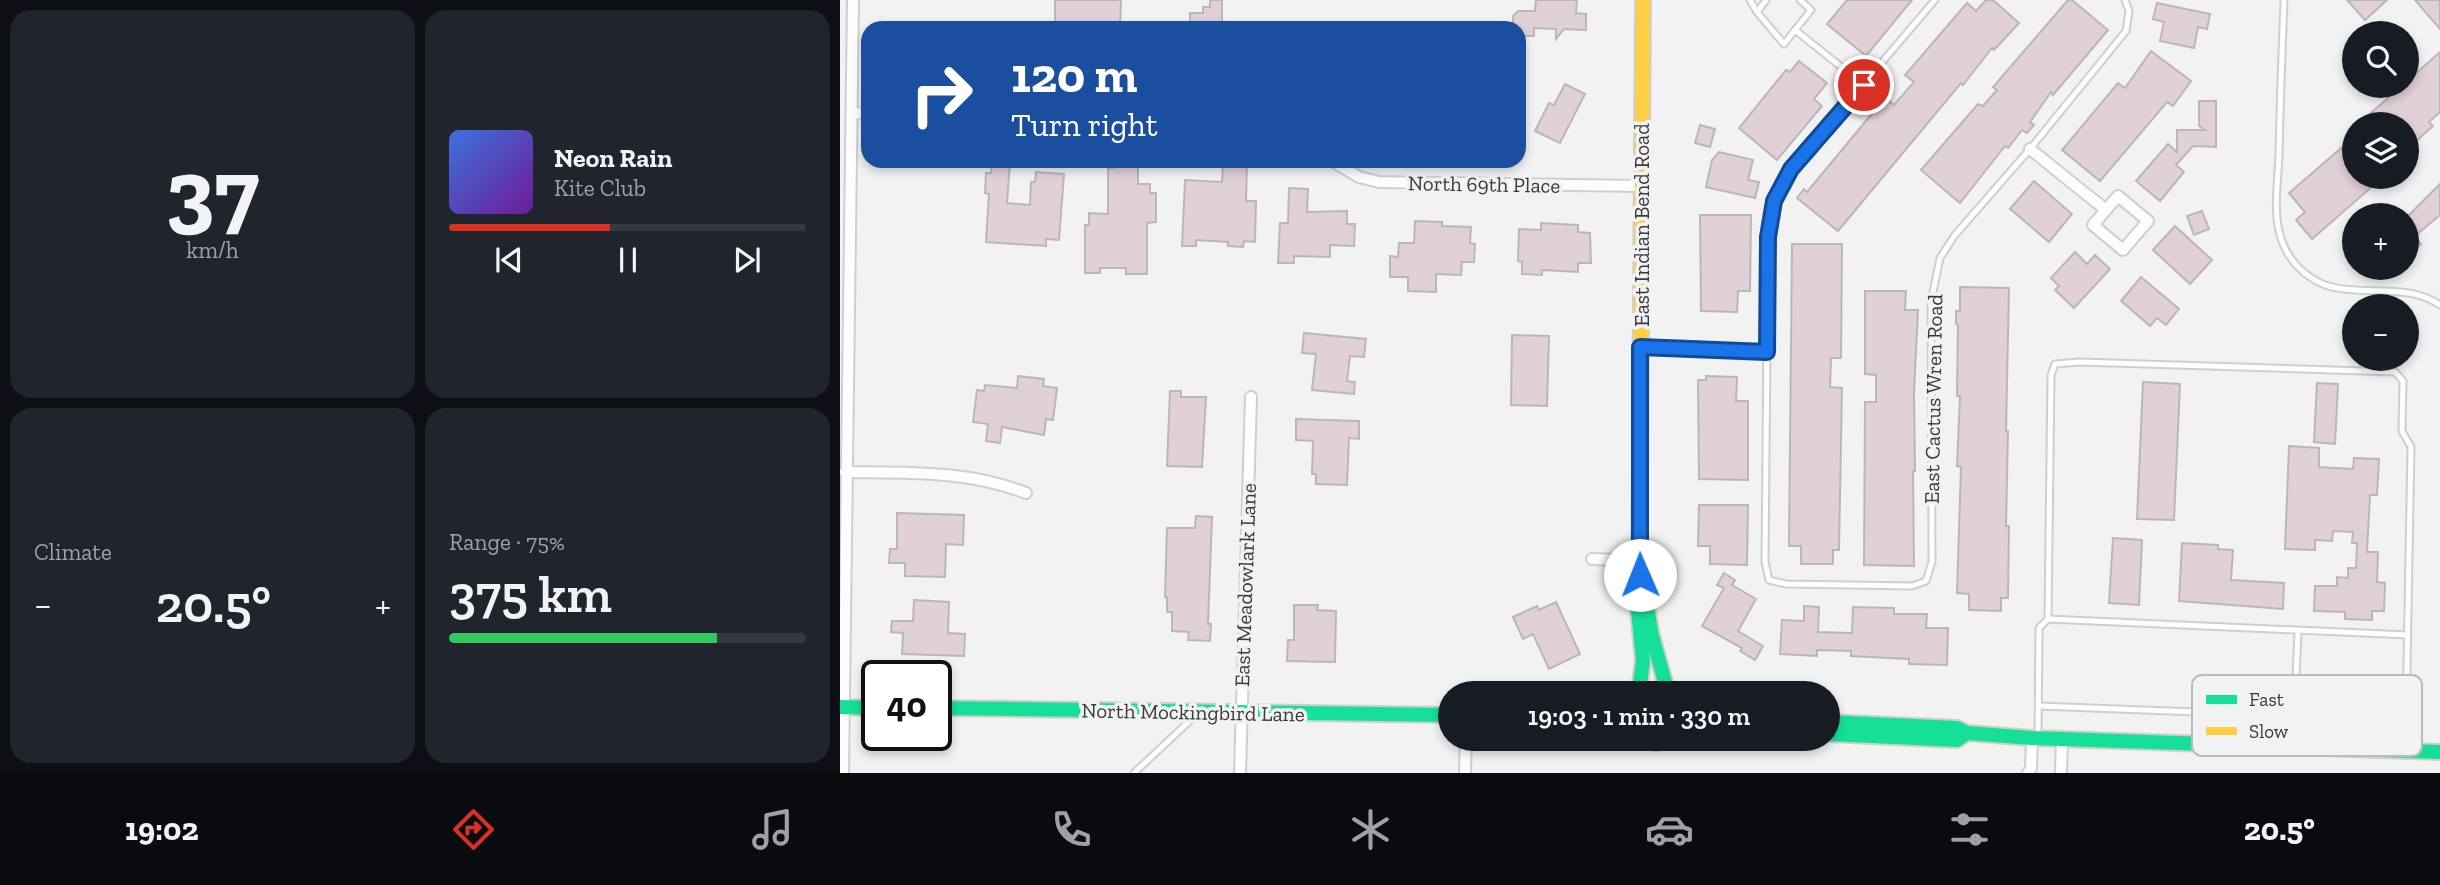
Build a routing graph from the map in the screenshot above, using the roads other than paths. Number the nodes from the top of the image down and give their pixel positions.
1 (853, 0) edge
2 (1643, 0) edge
3 (1751, 0) edge
4 (1766, 0) edge
5 (1800, 0) edge
6 (1935, 0) edge
7 (2125, 0) edge
8 (2284, 0) edge
9 (1757, 12) junction
10 (1795, 30) junction
11 (1864, 85) junction
12 (853, 113) junction
13 (861, 114) edge
14 (840, 126) edge
15 (853, 126) junction
16 (2030, 149) junction
17 (1344, 168) edge
18 (1641, 186) junction
19 (846, 203) edge
20 (2106, 210) junction
21 (2440, 305) edge
22 (1640, 347) junction
23 (1767, 352) junction
24 (1251, 397) dead end
25 (843, 407) edge
26 (845, 472) junction
27 (1026, 493) dead end
28 (1592, 559) dead end
29 (1639, 568) junction
30 (2048, 619) junction
31 (2298, 632) junction
32 (2408, 635) junction
33 (2296, 675) edge
34 (2407, 675) edge
35 (1640, 681) edge
36 (1664, 681) edge
37 (2039, 706) junction
38 (842, 707) edge
39 (861, 708) edge
40 (952, 708) edge
41 (1199, 712) junction
42 (2192, 712) edge
43 (1241, 713) junction
44 (1438, 715) edge
45 (1840, 723) edge
46 (1968, 733) junction
47 (1840, 735) edge
48 (2035, 738) junction
49 (2062, 739) junction
50 (2192, 744) edge
51 (1466, 751) edge
52 (2422, 751) edge
53 (2440, 752) edge
54 (843, 773) edge
55 (1134, 773) edge
56 (1240, 773) edge
57 (1465, 773) edge
58 (2028, 773) edge
59 (2061, 773) edge

1 - 12 street
2 - 18 street, East Indian Bend Road
3 - 9 lane
4 - 9 lane
5 - 10 lane
6 - 11 lane
7 - 16 lane, East Cactus Wren Road
8 - 21 lane
9 - 10 lane
10 - 11 lane
11 - 23 lane
12 - 13 street
12 - 15 street
14 - 15 lane
15 - 19 street
16 - 20 street
16 - 23 lane, East Cactus Wren Road
17 - 18 street, North 69th Place
18 - 22 street, East Indian Bend Road
19 - 25 street
20 - 20 street
22 - 23 lane
22 - 29 street, East Indian Bend Road
24 - 43 street, East Meadowlark Lane
25 - 26 street
26 - 27 street
26 - 38 street
28 - 29 street
29 - 35 street, East Indian Bend Road
29 - 36 street, East Indian Bend Road
30 - 31 lane
30 - 32 lane
30 - 37 lane
31 - 32 lane
31 - 33 lane
32 - 34 lane
37 - 42 lane
37 - 48 lane
38 - 39 street
38 - 54 street
40 - 41 street, North Mockingbird Lane
41 - 43 street, North Mockingbird Lane
41 - 55 lane
43 - 44 street, North Mockingbird Lane
43 - 56 street, East Meadowlark Lane
45 - 46 street
46 - 47 street
46 - 48 street
48 - 49 street
48 - 58 street
49 - 50 street
49 - 59 street
51 - 57 street
52 - 53 street

